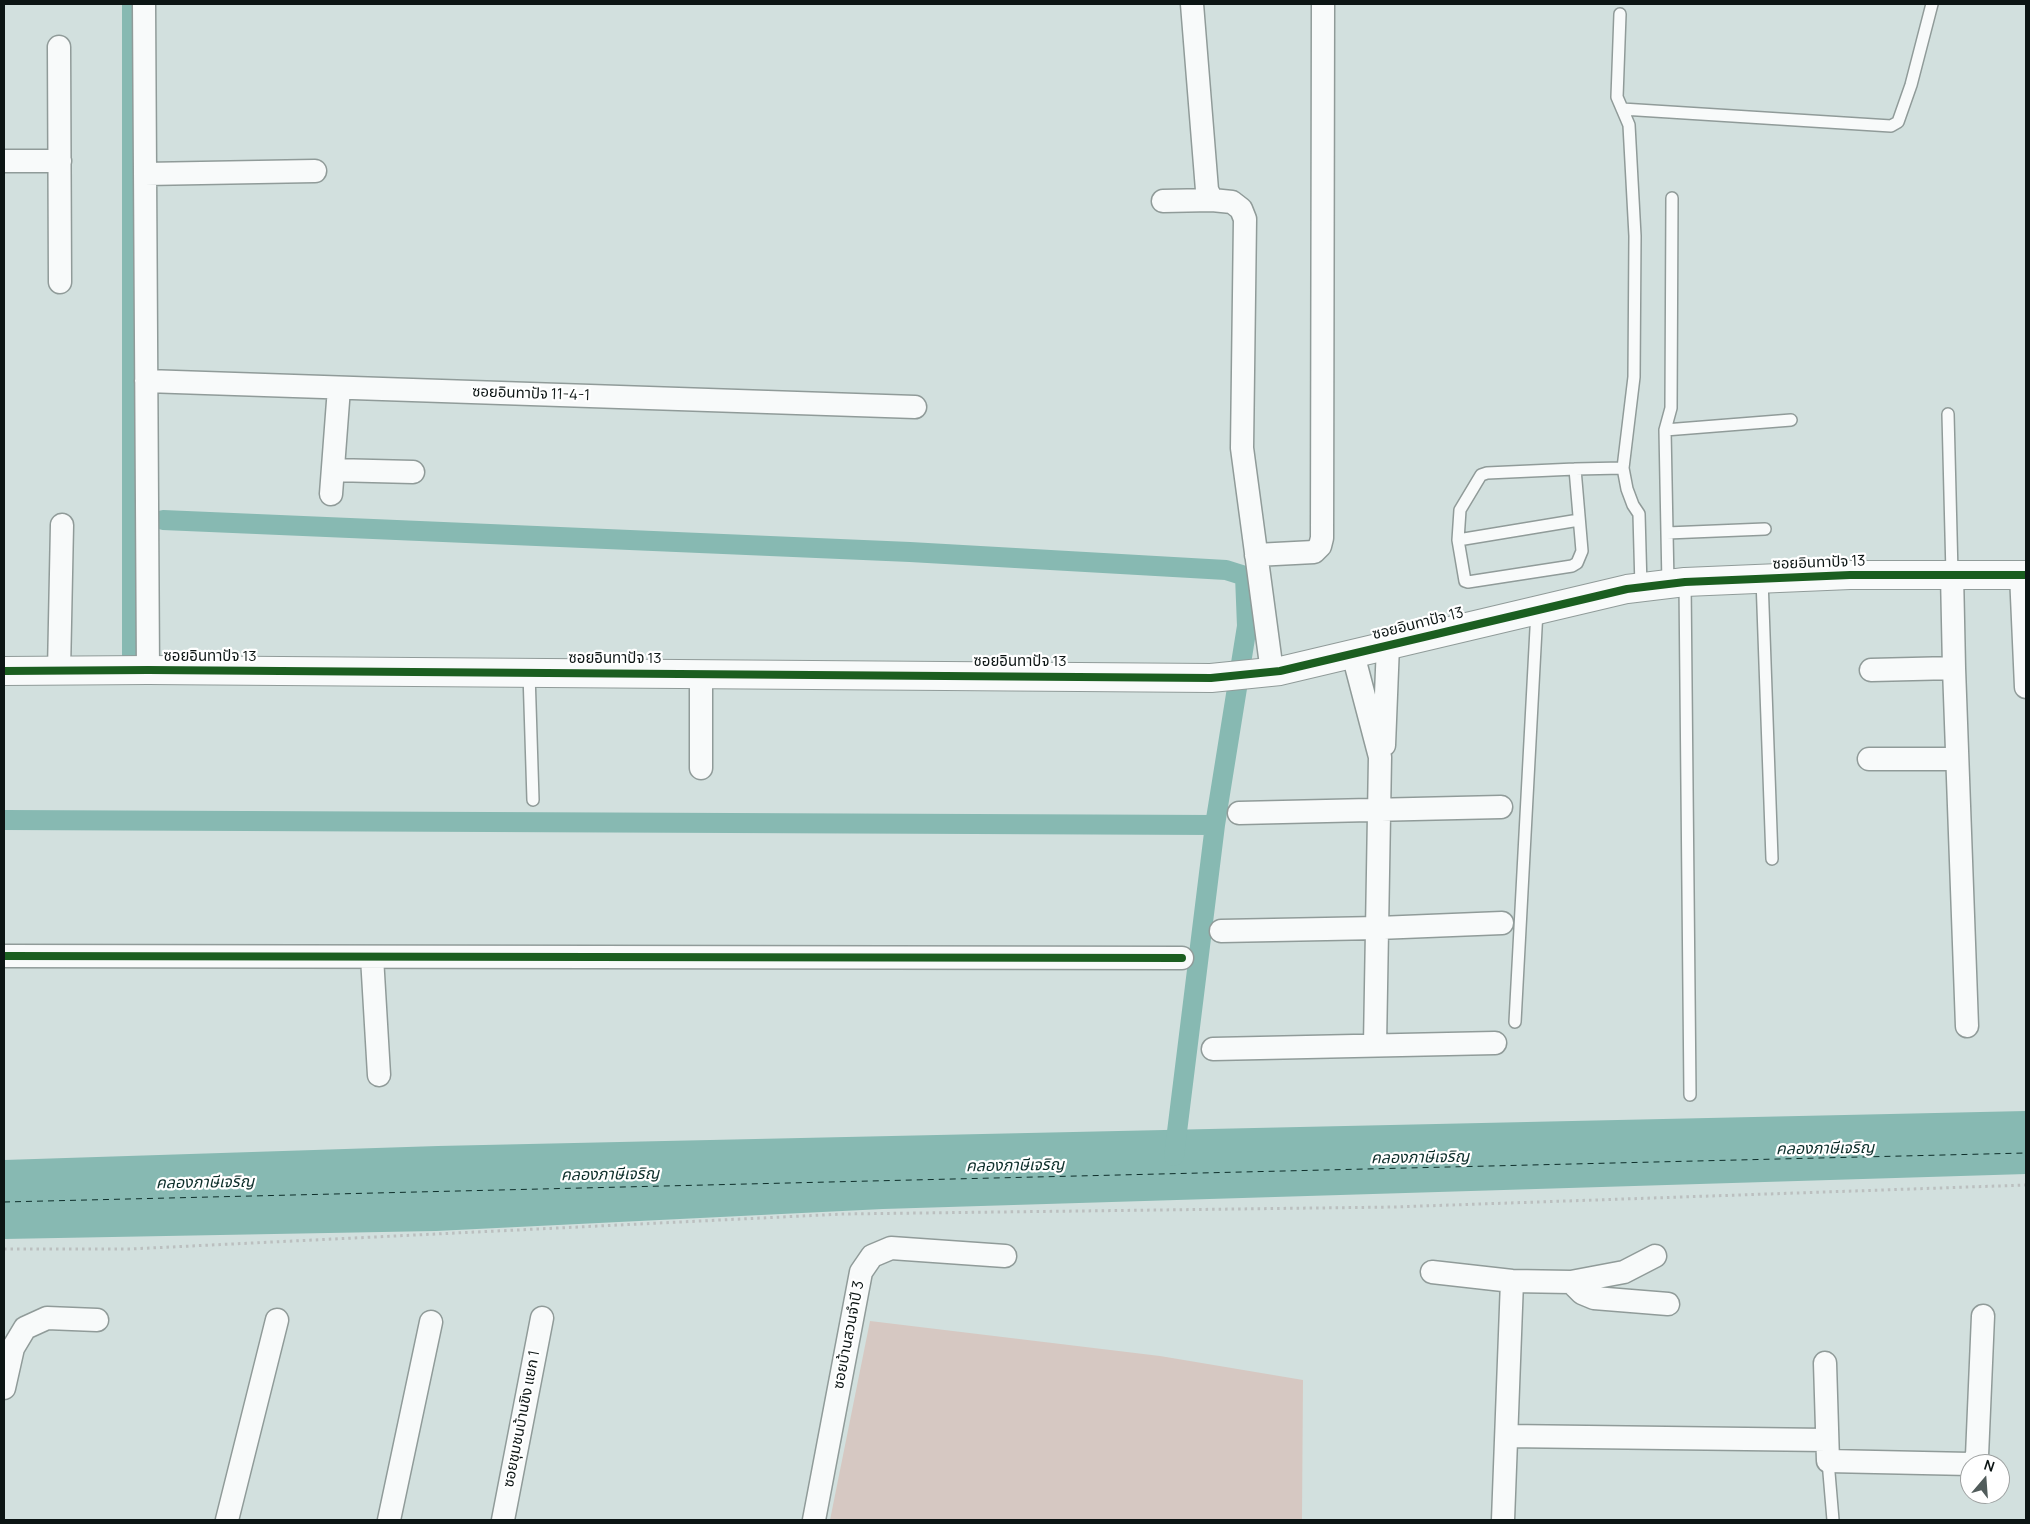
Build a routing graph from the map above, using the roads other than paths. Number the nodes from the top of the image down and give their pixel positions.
1 (144, 4) edge
2 (1192, 4) edge
3 (1323, 4) edge
4 (1932, 4) edge
5 (1620, 14) dead end
6 (59, 47) dead end
7 (1622, 109) junction
8 (4, 161) edge
9 (60, 162) junction
10 (315, 171) dead end
11 (145, 174) junction
12 (1672, 198) dead end
13 (1212, 200) junction
14 (1163, 201) dead end
15 (60, 282) dead end
16 (146, 381) junction
17 (339, 388) junction
18 (915, 407) dead end
19 (1948, 414) dead end
20 (1791, 420) dead end
21 (1665, 430) junction
22 (1623, 468) junction
23 (1575, 469) junction
24 (333, 470) junction
25 (413, 472) dead end
26 (331, 494) dead end
27 (1579, 520) junction
28 (62, 524) dead end
29 (1765, 529) dead end
30 (1667, 533) junction
31 (1458, 540) junction
32 (1256, 555) junction
33 (1952, 574) junction
34 (2024, 574) edge
35 (1762, 579) junction
36 (1677, 583) junction
37 (1641, 587) junction
38 (1537, 609) junction
39 (1388, 645) junction
40 (1353, 654) junction
41 (1954, 668) junction
42 (59, 670) junction
43 (148, 670) junction
44 (1871, 670) dead end
45 (4, 671) edge
46 (528, 673) junction
47 (701, 674) junction
48 (1253, 674) junction
49 (2026, 687) edge
50 (1380, 758) junction
51 (1870, 759) dead end
52 (1958, 759) junction
53 (701, 768) dead end
54 (533, 800) dead end
55 (1501, 807) dead end
56 (1380, 808) junction
57 (1239, 812) dead end
58 (1772, 859) dead end
59 (1502, 923) dead end
60 (1378, 928) junction
61 (1221, 932) dead end
62 (4, 956) edge
63 (372, 957) junction
64 (1182, 958) dead end
65 (1515, 1022) dead end
66 (1967, 1026) dead end
67 (1495, 1043) dead end
68 (1375, 1045) junction
69 (1213, 1049) dead end
70 (379, 1075) dead end
71 (1690, 1095) dead end
72 (1005, 1256) dead end
73 (1655, 1256) dead end
74 (1432, 1272) dead end
75 (1512, 1280) junction
76 (1571, 1282) junction
77 (1668, 1304) dead end
78 (1983, 1316) dead end
79 (542, 1318) dead end
80 (97, 1320) dead end
81 (277, 1320) dead end
82 (431, 1322) dead end
83 (1825, 1363) dead end
84 (4, 1388) edge
85 (1507, 1436) junction
86 (1827, 1450) junction
87 (1977, 1454) edge
88 (1960, 1463) edge
89 (228, 1520) edge
90 (389, 1520) edge
91 (503, 1520) edge
92 (814, 1520) edge
93 (1503, 1520) edge
94 (1833, 1520) edge

1 - 11 street
2 - 13 street
3 - 32 street
4 - 7 lane
5 - 7 lane
6 - 9 street
7 - 22 lane
8 - 9 street
9 - 15 street
10 - 11 street
11 - 16 street
12 - 21 lane
13 - 14 street
13 - 32 street
16 - 17 street, ซอยอินทาปัจ 11-4-1
16 - 43 street
17 - 18 street, ซอยอินทาปัจ 11-4-1
17 - 24 street
19 - 33 lane
20 - 21 lane
21 - 30 lane
22 - 23 lane
22 - 37 lane
23 - 27 lane
23 - 31 lane
24 - 25 street
24 - 26 street
27 - 31 lane
27 - 31 lane
28 - 42 street
29 - 30 lane
30 - 36 lane
32 - 48 street
33 - 34 street, ซอยอินทาปัจ 13
33 - 35 street, ซอยอินทาปัจ 13
33 - 41 street
34 - 49 street
35 - 36 street, ซอยอินทาปัจ 13
35 - 58 lane
36 - 37 street, ซอยอินทาปัจ 13
36 - 71 lane
37 - 38 street, ซอยอินทาปัจ 13
38 - 39 street, ซอยอินทาปัจ 13
38 - 65 lane
39 - 40 street, ซอยอินทาปัจ 13
39 - 50 street
40 - 48 street, ซอยอินทาปัจ 13
40 - 50 street
41 - 44 street
41 - 52 street
42 - 43 street, ซอยอินทาปัจ 13
42 - 45 street, ซอยอินทาปัจ 13
43 - 46 street, ซอยอินทาปัจ 13
46 - 47 street, ซอยอินทาปัจ 13
46 - 54 lane
47 - 48 street, ซอยอินทาปัจ 13
47 - 53 street
50 - 56 street
51 - 52 street
52 - 66 street
55 - 56 street
56 - 57 street
56 - 60 street
59 - 60 street
60 - 61 street
60 - 68 street
62 - 63 street
63 - 64 street
63 - 70 street
67 - 68 street
68 - 69 street
72 - 92 street, ซอยบ้านสวนจำปี 3
73 - 76 street
74 - 75 street
75 - 76 street
75 - 85 street
76 - 77 street
78 - 87 street
79 - 91 street, ซอยชุมชนบ้านขิง แยก 1
80 - 84 street
81 - 89 street
82 - 90 street
83 - 86 street
85 - 86 street
85 - 93 street
86 - 88 street
86 - 94 lane

